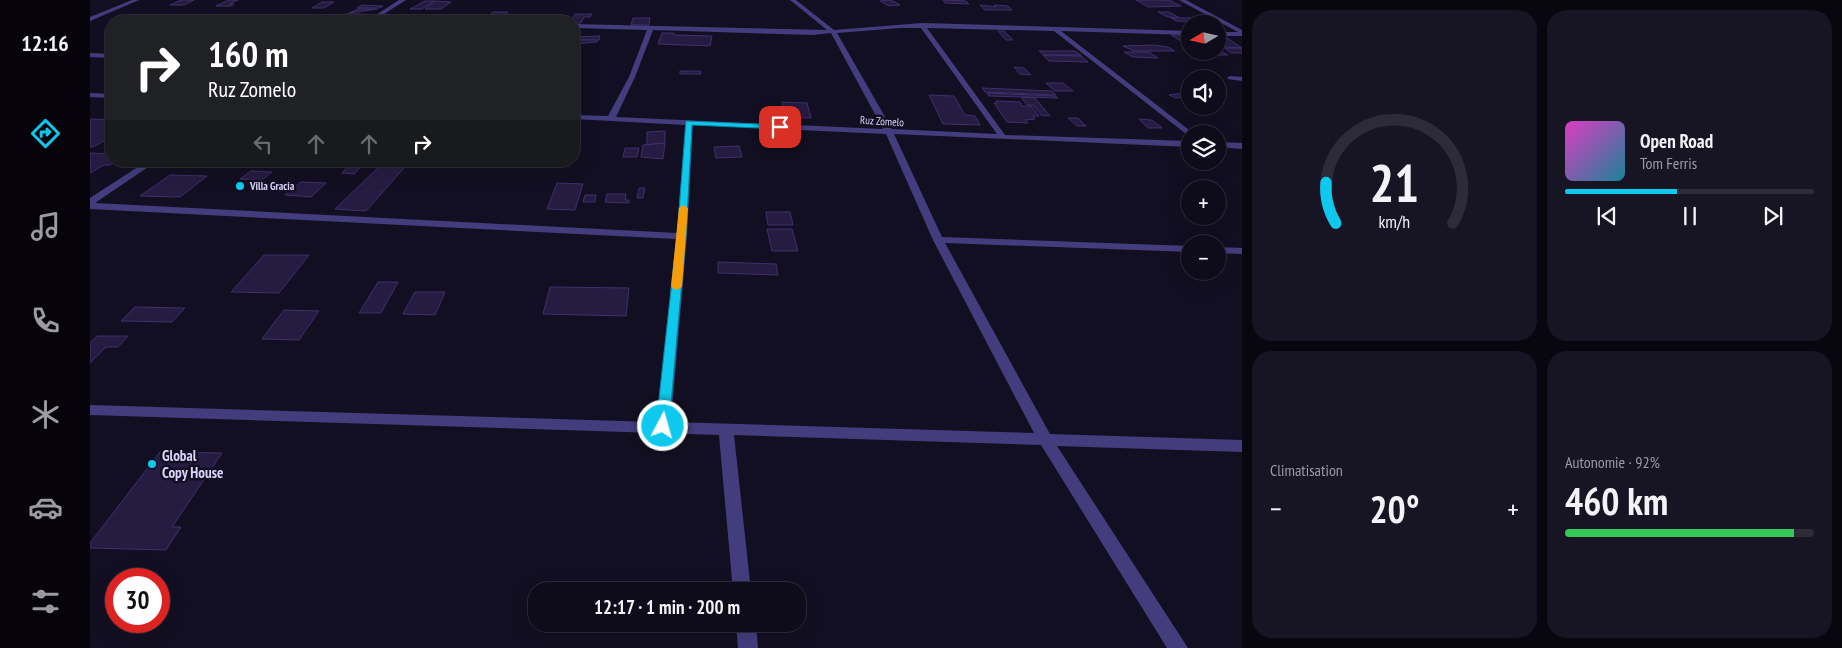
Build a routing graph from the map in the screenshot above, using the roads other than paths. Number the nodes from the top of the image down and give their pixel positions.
1 (136, 0) edge
2 (402, 0) edge
3 (793, 0) edge
4 (1182, 0) edge
5 (379, 15) edge
6 (90, 20) edge
7 (104, 22) dead end
8 (922, 25) junction
9 (580, 26) edge
10 (651, 28) junction
11 (1055, 29) junction
12 (833, 32) junction
13 (1181, 33) edge
14 (1242, 33) edge
15 (1226, 34) edge
16 (90, 56) edge
17 (105, 56) edge
18 (1230, 78) dead end
19 (1242, 78) edge
20 (90, 95) edge
21 (105, 96) edge
22 (580, 117) edge
23 (611, 119) junction
24 (688, 122) junction
25 (1181, 128) edge
26 (889, 132) junction
27 (1003, 137) junction
28 (1181, 144) edge
29 (1226, 145) edge
30 (1242, 146) edge
31 (144, 167) edge
32 (90, 204) edge
33 (682, 236) junction
34 (938, 240) junction
35 (1181, 249) edge
36 (1226, 250) edge
37 (1242, 251) edge
38 (90, 410) edge
39 (663, 426) junction
40 (726, 429) junction
41 (1045, 439) junction
42 (1242, 446) edge
43 (741, 582) edge
44 (747, 632) edge
45 (748, 648) edge
46 (1178, 648) edge

1 - 6 street
2 - 5 street
3 - 12 street
4 - 14 street
6 - 7 street
8 - 11 street
8 - 12 street
8 - 27 street
9 - 10 street
10 - 12 street
10 - 23 street
11 - 13 street
11 - 25 street
12 - 26 street
14 - 15 street
16 - 17 street
18 - 19 street
20 - 21 street
22 - 23 street, Ruz Zomelo
23 - 24 street, Ruz Zomelo
24 - 26 street, Ruz Zomelo
24 - 33 street
26 - 27 street, Ruz Zomelo
26 - 34 street
27 - 28 street, Ruz Zomelo
29 - 30 street
31 - 32 street
32 - 33 street
33 - 39 street
34 - 35 street
34 - 41 street
36 - 37 street
38 - 39 street
39 - 40 street
40 - 41 street
40 - 43 street
41 - 42 street
41 - 46 street
44 - 45 street

